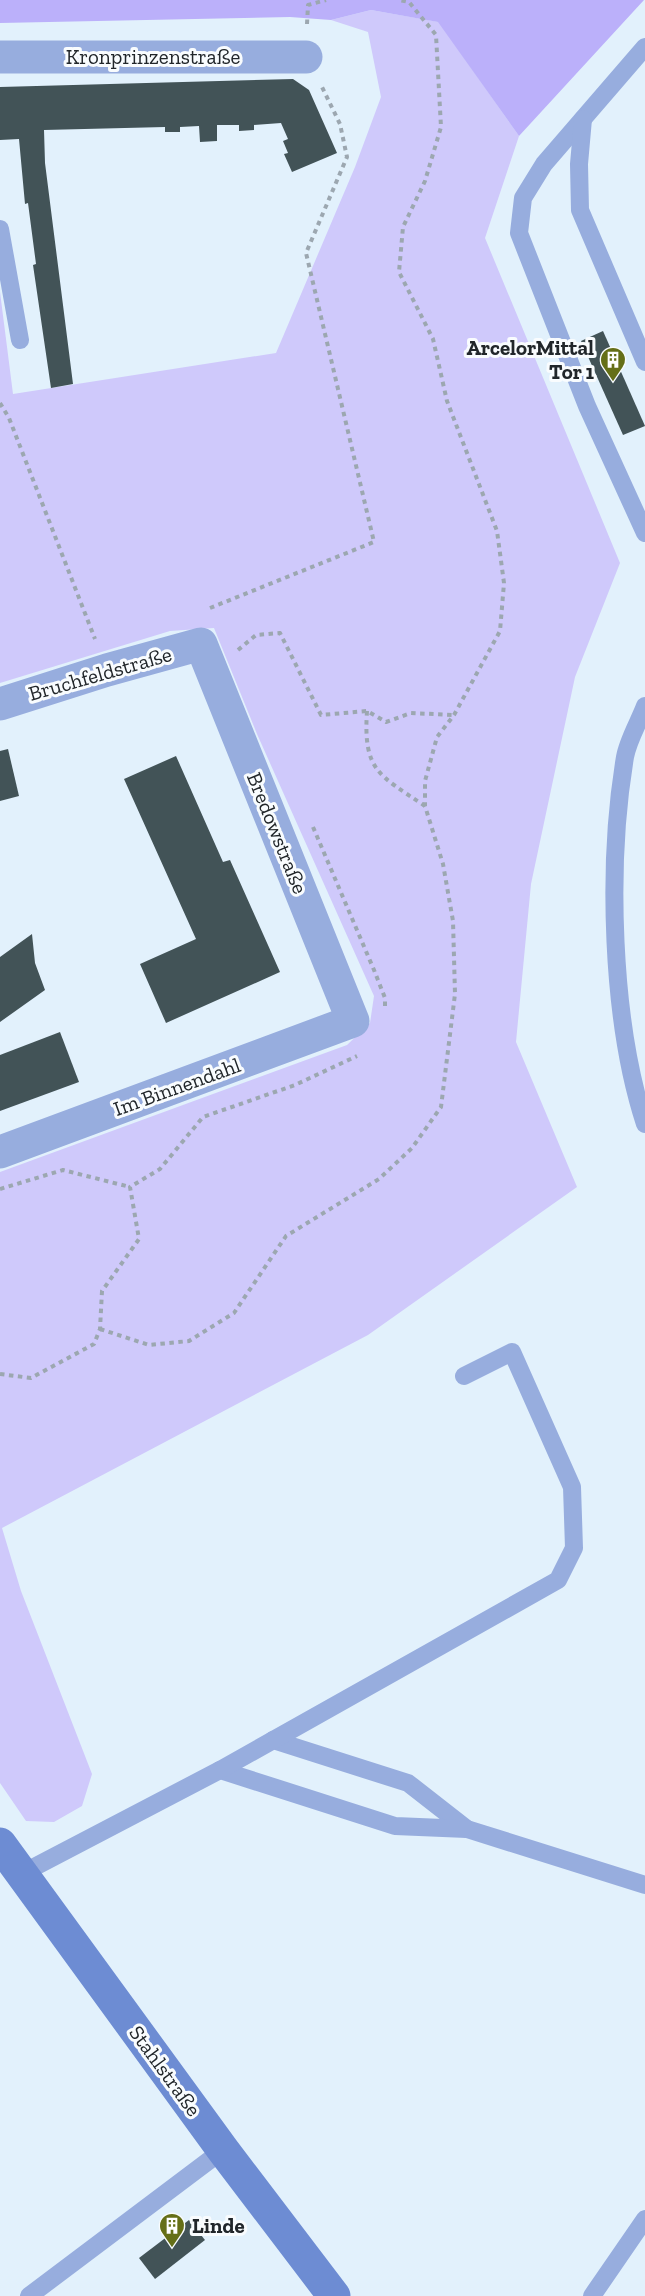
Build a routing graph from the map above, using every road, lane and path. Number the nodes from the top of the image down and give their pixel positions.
1 (399, 0) edge
2 (645, 47) edge
3 (0, 57) edge
4 (306, 57) joint
5 (583, 119) junction
6 (0, 229) edge
7 (20, 340) dead end
8 (645, 362) edge
9 (0, 403) edge
10 (645, 533) edge
11 (208, 631) junction
12 (233, 654) dead end
13 (106, 670) junction
14 (0, 704) edge
15 (645, 706) edge
16 (367, 711) junction
17 (454, 715) junction
18 (426, 806) junction
19 (311, 823) dead end
20 (385, 1020) dead end
21 (358, 1036) junction
22 (645, 1124) edge
23 (0, 1152) edge
24 (130, 1187) junction
25 (0, 1189) edge
26 (100, 1329) junction
27 (0, 1374) edge
28 (464, 1376) dead end
29 (273, 1740) junction
30 (220, 1770) junction
31 (467, 1829) junction
32 (0, 1844) edge
33 (21, 1874) junction
34 (645, 1885) edge
35 (223, 2150) junction
36 (645, 2218) edge
37 (29, 2296) edge
38 (334, 2296) edge
39 (592, 2296) edge

1 - 17 path
2 - 5 lane
3 - 4 street, Kronprinzenstraße
4 - 11 path
5 - 8 lane
5 - 10 lane
6 - 7 lane
9 - 13 path
11 - 13 street, Bruchfeldstraße
11 - 21 street, Bredowstraße
12 - 16 path
13 - 14 street, Bruchfeldstraße
15 - 22 lane
16 - 17 path
16 - 18 path
17 - 18 path
18 - 26 path
19 - 20 path
21 - 23 street, Im Binnendahl
21 - 24 path
24 - 25 path
24 - 26 path
26 - 27 path
28 - 29 lane
29 - 30 lane
29 - 31 lane
30 - 31 lane
30 - 33 lane
31 - 34 lane
32 - 33 street, Stahlstraße
33 - 35 street, Stahlstraße
35 - 37 lane
35 - 38 street, Stahlstraße
36 - 39 lane

